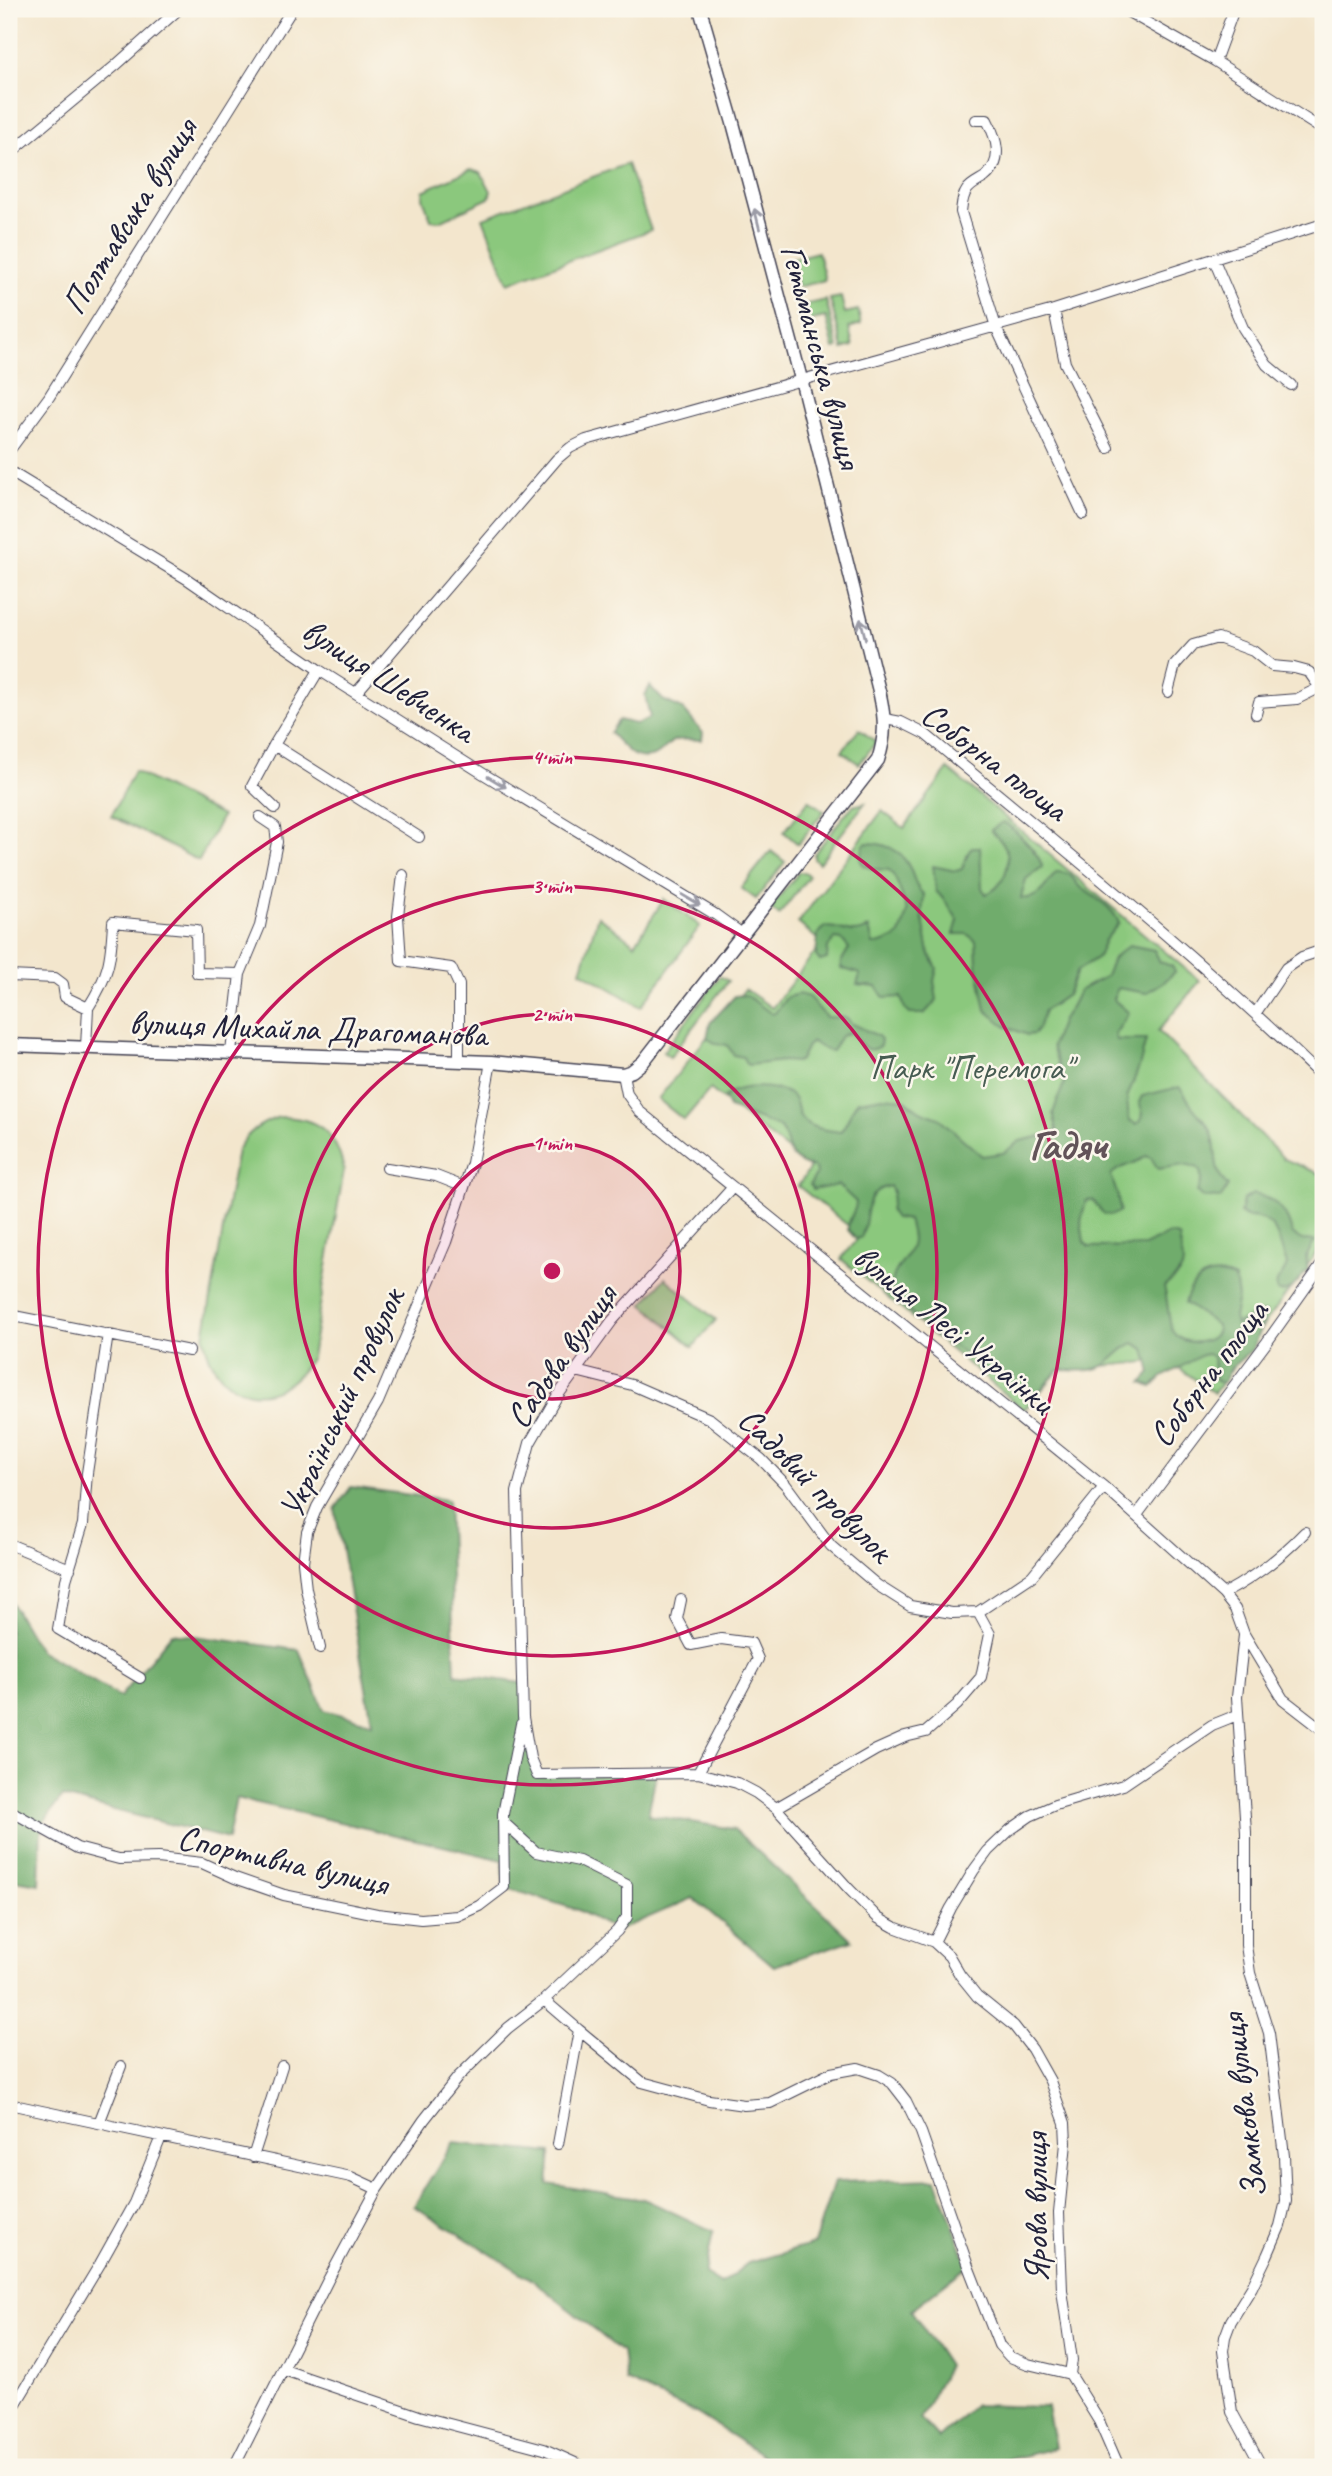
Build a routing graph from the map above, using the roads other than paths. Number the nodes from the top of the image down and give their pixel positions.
1 (179, 9) edge
2 (292, 9) edge
3 (700, 9) edge
4 (1123, 9) edge
5 (1234, 9) edge
6 (1215, 61) junction
7 (976, 120) dead end
8 (1323, 130) edge
9 (9, 154) edge
10 (1323, 224) edge
11 (1214, 260) junction
12 (1054, 310) junction
13 (996, 327) junction
14 (801, 379) junction
15 (1291, 385) dead end
16 (1108, 448) dead end
17 (9, 451) edge
18 (9, 471) edge
19 (1083, 514) dead end
20 (319, 670) junction
21 (1321, 687) edge
22 (1168, 692) dead end
23 (356, 693) junction
24 (1256, 714) dead end
25 (885, 719) junction
26 (274, 745) junction
27 (275, 808) dead end
28 (260, 817) dead end
29 (419, 837) dead end
30 (403, 875) dead end
31 (741, 933) junction
32 (1323, 950) edge
33 (240, 974) junction
34 (9, 976) edge
35 (88, 1009) junction
36 (1255, 1014) junction
37 (9, 1045) edge
38 (86, 1047) junction
39 (231, 1052) junction
40 (459, 1061) junction
41 (491, 1062) junction
42 (623, 1074) junction
43 (1323, 1078) edge
44 (387, 1168) dead end
45 (464, 1187) junction
46 (733, 1187) junction
47 (1323, 1263) edge
48 (9, 1315) edge
49 (108, 1334) junction
50 (189, 1351) dead end
51 (576, 1371) junction
52 (1104, 1487) junction
53 (1137, 1515) junction
54 (1306, 1532) dead end
55 (9, 1544) edge
56 (69, 1569) junction
57 (1223, 1594) junction
58 (681, 1600) dead end
59 (978, 1612) junction
60 (1244, 1634) junction
61 (320, 1648) dead end
62 (140, 1678) dead end
63 (1237, 1715) junction
64 (523, 1717) junction
65 (1323, 1730) edge
66 (698, 1773) junction
67 (537, 1776) joint
68 (776, 1808) junction
69 (9, 1810) edge
70 (503, 1822) junction
71 (504, 1887) joint
72 (934, 1942) junction
73 (544, 2000) junction
74 (579, 2030) junction
75 (121, 2066) dead end
76 (282, 2066) dead end
77 (9, 2104) edge
78 (99, 2123) junction
79 (161, 2137) junction
80 (558, 2144) dead end
81 (253, 2157) junction
82 (377, 2189) junction
83 (284, 2370) junction
84 (1070, 2374) junction
85 (9, 2415) edge
86 (234, 2467) edge
87 (584, 2467) edge
88 (1119, 2467) edge
89 (1262, 2467) edge

1 - 9 street
2 - 17 street, Полтавська вулиця
14 -> 3 street, Гетьманська вулиця
4 - 6 street
5 - 6 street
6 - 8 street
7 - 13 street
10 - 11 street
11 - 12 street
11 - 15 street
12 - 13 street
12 - 16 street
13 - 14 street
13 - 19 street
14 - 23 street
25 -> 14 street, Гетьманська вулиця
18 - 20 street, вулиця Шевченка
20 - 23 street, вулиця Шевченка
20 - 26 street
21 - 22 street
21 - 24 street
23 -> 31 street, вулиця Шевченка
25 - 31 street, Соборна площа
25 - 36 street, Соборна площа
26 - 27 street
26 - 29 street
28 - 33 street
30 - 40 street
31 - 42 street, Соборна площа
32 - 36 street
33 - 35 street
33 - 39 street
34 - 35 street
35 - 38 street
36 - 43 street, Соборна площа
37 - 38 street, вулиця Михайла Драгоманова
38 - 39 street, вулиця Михайла Драгоманова
39 - 40 street, вулиця Михайла Драгоманова
40 - 41 street, вулиця Михайла Драгоманова
41 - 42 street, вулиця Михайла Драгоманова
41 - 45 street, Український провулок
42 - 46 street, вулиця Лесі Українки
44 - 45 street
45 - 61 street, Український провулок
46 - 51 street, Садова вулиця
46 - 52 street, вулиця Лесі Українки
47 - 53 street, Соборна площа
48 - 49 street
49 - 50 street
49 - 56 street
51 - 59 street, Садовий провулок
51 - 64 street, Садова вулиця
52 - 53 street, вулиця Лесі Українки
52 - 59 street
53 - 57 street, вулиця Лесі Українки
54 - 57 street
55 - 56 street
56 - 62 street
57 - 60 street, вулиця Лесі Українки
58 - 66 street
59 - 68 street
60 - 63 street, Замкова вулиця
60 - 65 street, вулиця Лесі Українки
63 - 72 street
63 - 89 street, Замкова вулиця
64 - 67 street, Садова вулиця
64 - 70 street, Садова вулиця
66 - 67 street, Ярова вулиця
66 - 68 street, Ярова вулиця
68 - 72 street, Ярова вулиця
69 - 71 street, Спортивна вулиця
70 - 71 street, Садова вулиця
70 - 73 street
72 - 84 street, Ярова вулиця
73 - 74 street
73 - 82 street
74 - 80 street
74 - 84 street
75 - 78 street
76 - 81 street
77 - 78 street
78 - 79 street
79 - 81 street
79 - 85 street
81 - 82 street
82 - 83 street
83 - 86 street
83 - 87 street
84 - 88 street

